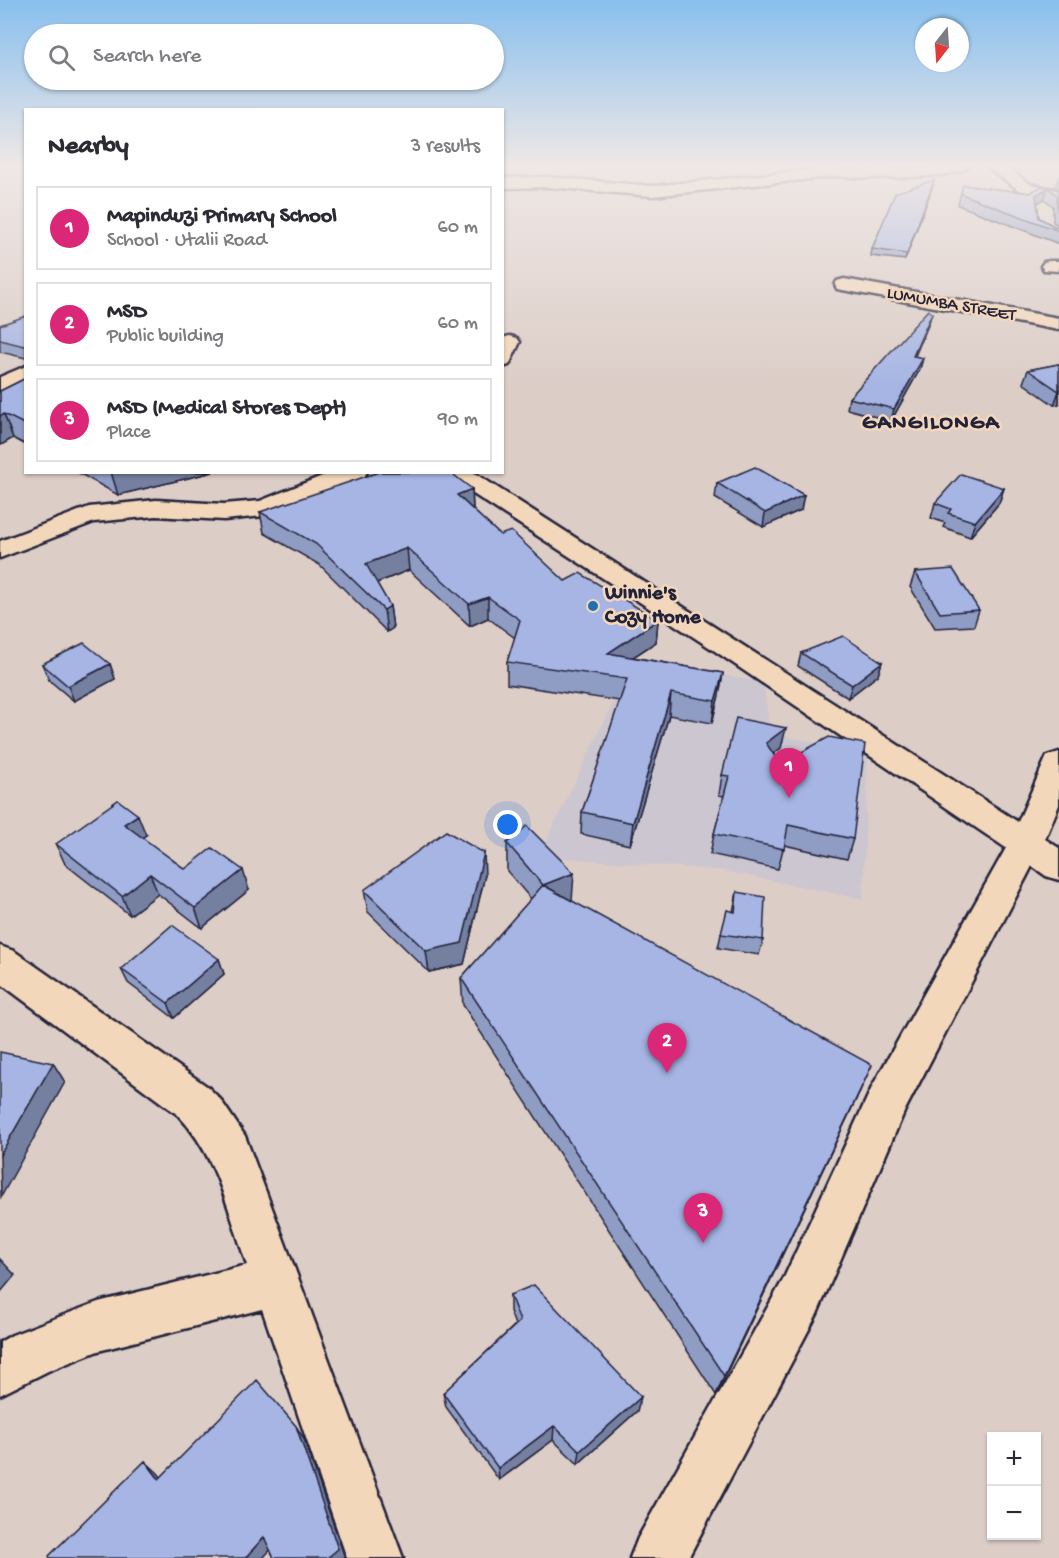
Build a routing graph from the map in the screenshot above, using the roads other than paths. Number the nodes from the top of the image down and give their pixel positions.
1 (844, 285) dead end
2 (1059, 324) edge
3 (24, 373) edge
4 (0, 385) edge
5 (350, 474) edge
6 (459, 474) edge
7 (0, 550) edge
8 (1059, 764) edge
9 (1042, 855) edge
10 (0, 962) edge
11 (276, 1282) junction
12 (0, 1370) edge
13 (375, 1558) edge
14 (658, 1558) edge

1 - 2 street, LUMUMBA STREET
3 - 4 street
5 - 7 street
6 - 9 street
8 - 9 street
9 - 14 street
10 - 11 street
11 - 12 street
11 - 13 street

